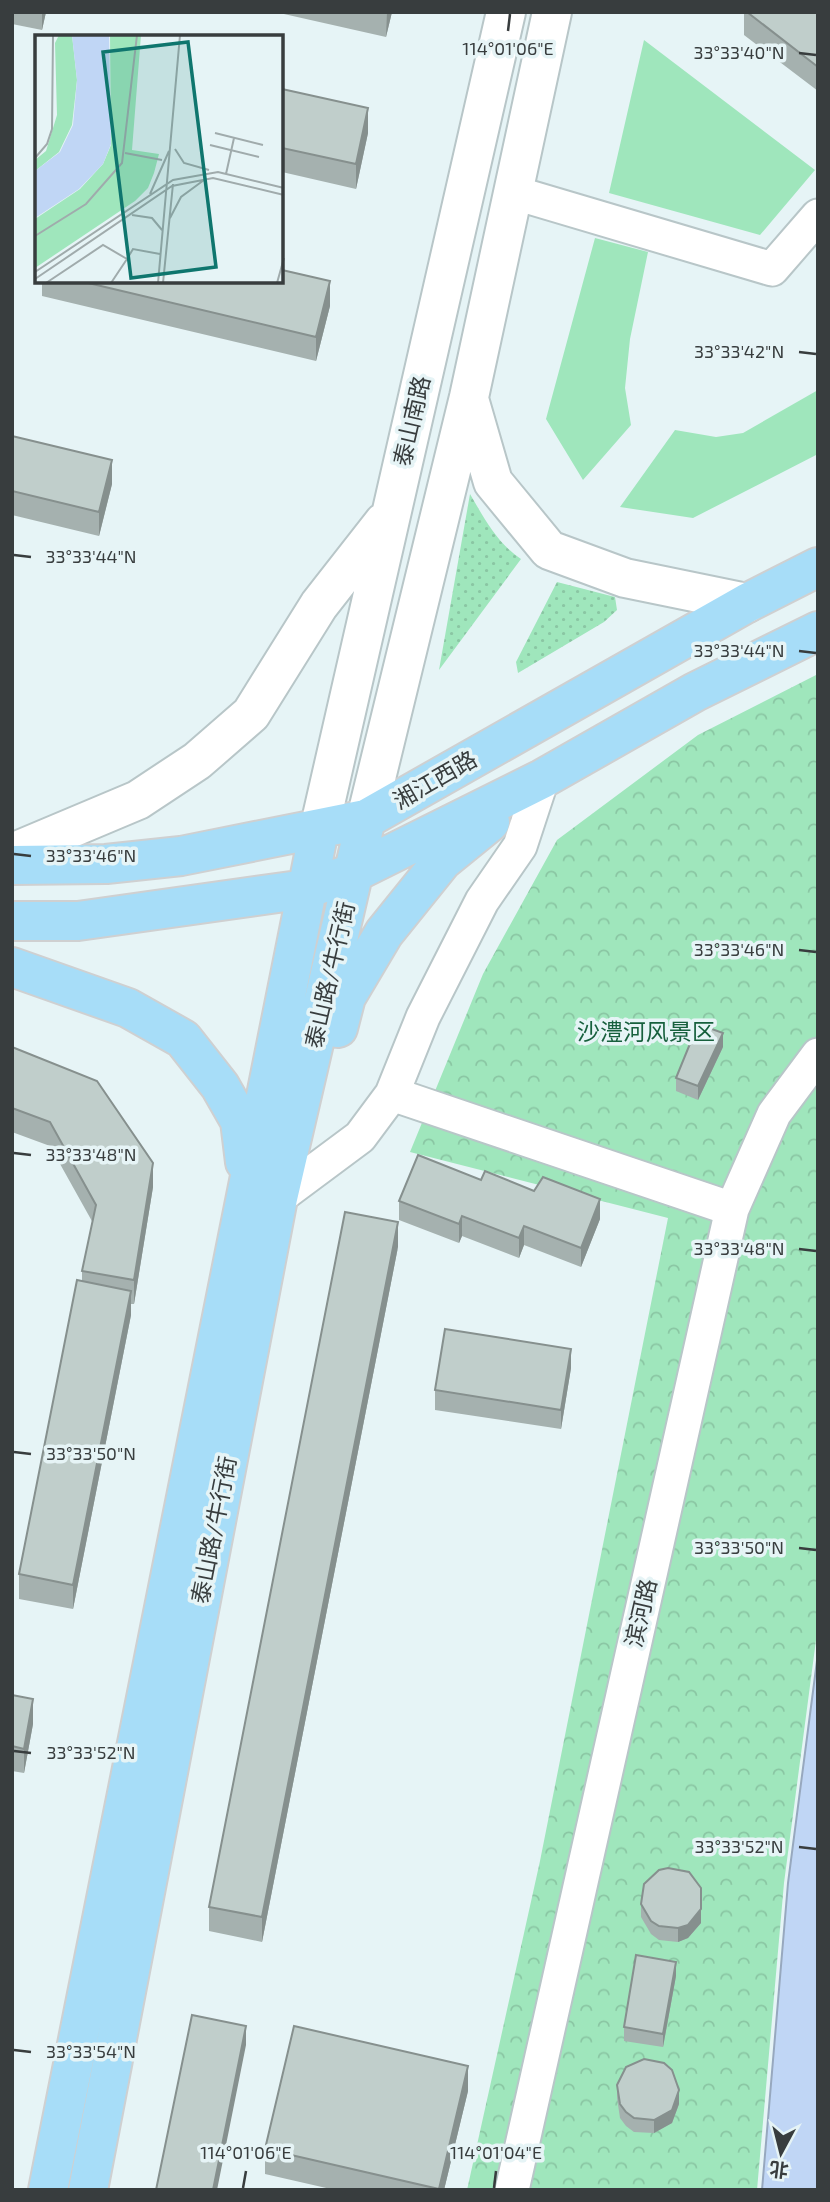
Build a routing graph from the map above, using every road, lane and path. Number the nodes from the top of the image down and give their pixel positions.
1 (506, 12) edge
2 (552, 12) edge
3 (484, 110) junction
4 (528, 121) junction
5 (512, 192) junction
6 (818, 216) edge
7 (468, 397) junction
8 (392, 512) junction
9 (818, 567) edge
10 (747, 603) junction
11 (818, 631) edge
12 (542, 779) junction
13 (366, 819) junction
14 (319, 830) junction
15 (12, 853) edge
16 (12, 865) edge
17 (353, 873) junction
18 (306, 889) junction
19 (12, 922) edge
20 (12, 967) edge
21 (818, 1055) edge
22 (392, 1094) junction
23 (263, 1193) junction
24 (732, 1209) junction
25 (48, 2190) edge
26 (88, 2190) edge
27 (512, 2190) edge

1 - 3 main road, 泰山南路
2 - 4 main road
3 - 4 main road
3 - 8 main road, 泰山南路
4 - 5 main road
5 - 6 street
5 - 7 main road
7 - 10 main road
7 - 13 main road
8 - 14 main road, 泰山南路
8 - 15 main road
9 - 10 main road, 湘江西路
10 - 13 main road, 湘江西路
11 - 12 main road, 湘江西路
12 - 17 main road, 湘江西路
12 - 22 street
12 - 23 main road
13 - 14 main road, 湘江西路
13 - 17 main road, 泰山路/牛行街
14 - 16 main road, 湘江西路
14 - 18 main road, 泰山路/牛行街
17 - 18 main road, 湘江西路
17 - 23 main road, 泰山路/牛行街
18 - 19 main road, 湘江西路
18 - 23 main road, 泰山路/牛行街
20 - 23 main road
21 - 24 street, 滨河路
22 - 23 street
22 - 24 street
23 - 25 main road, 泰山路/牛行街
23 - 26 main road, 泰山路/牛行街
24 - 27 street, 滨河路

